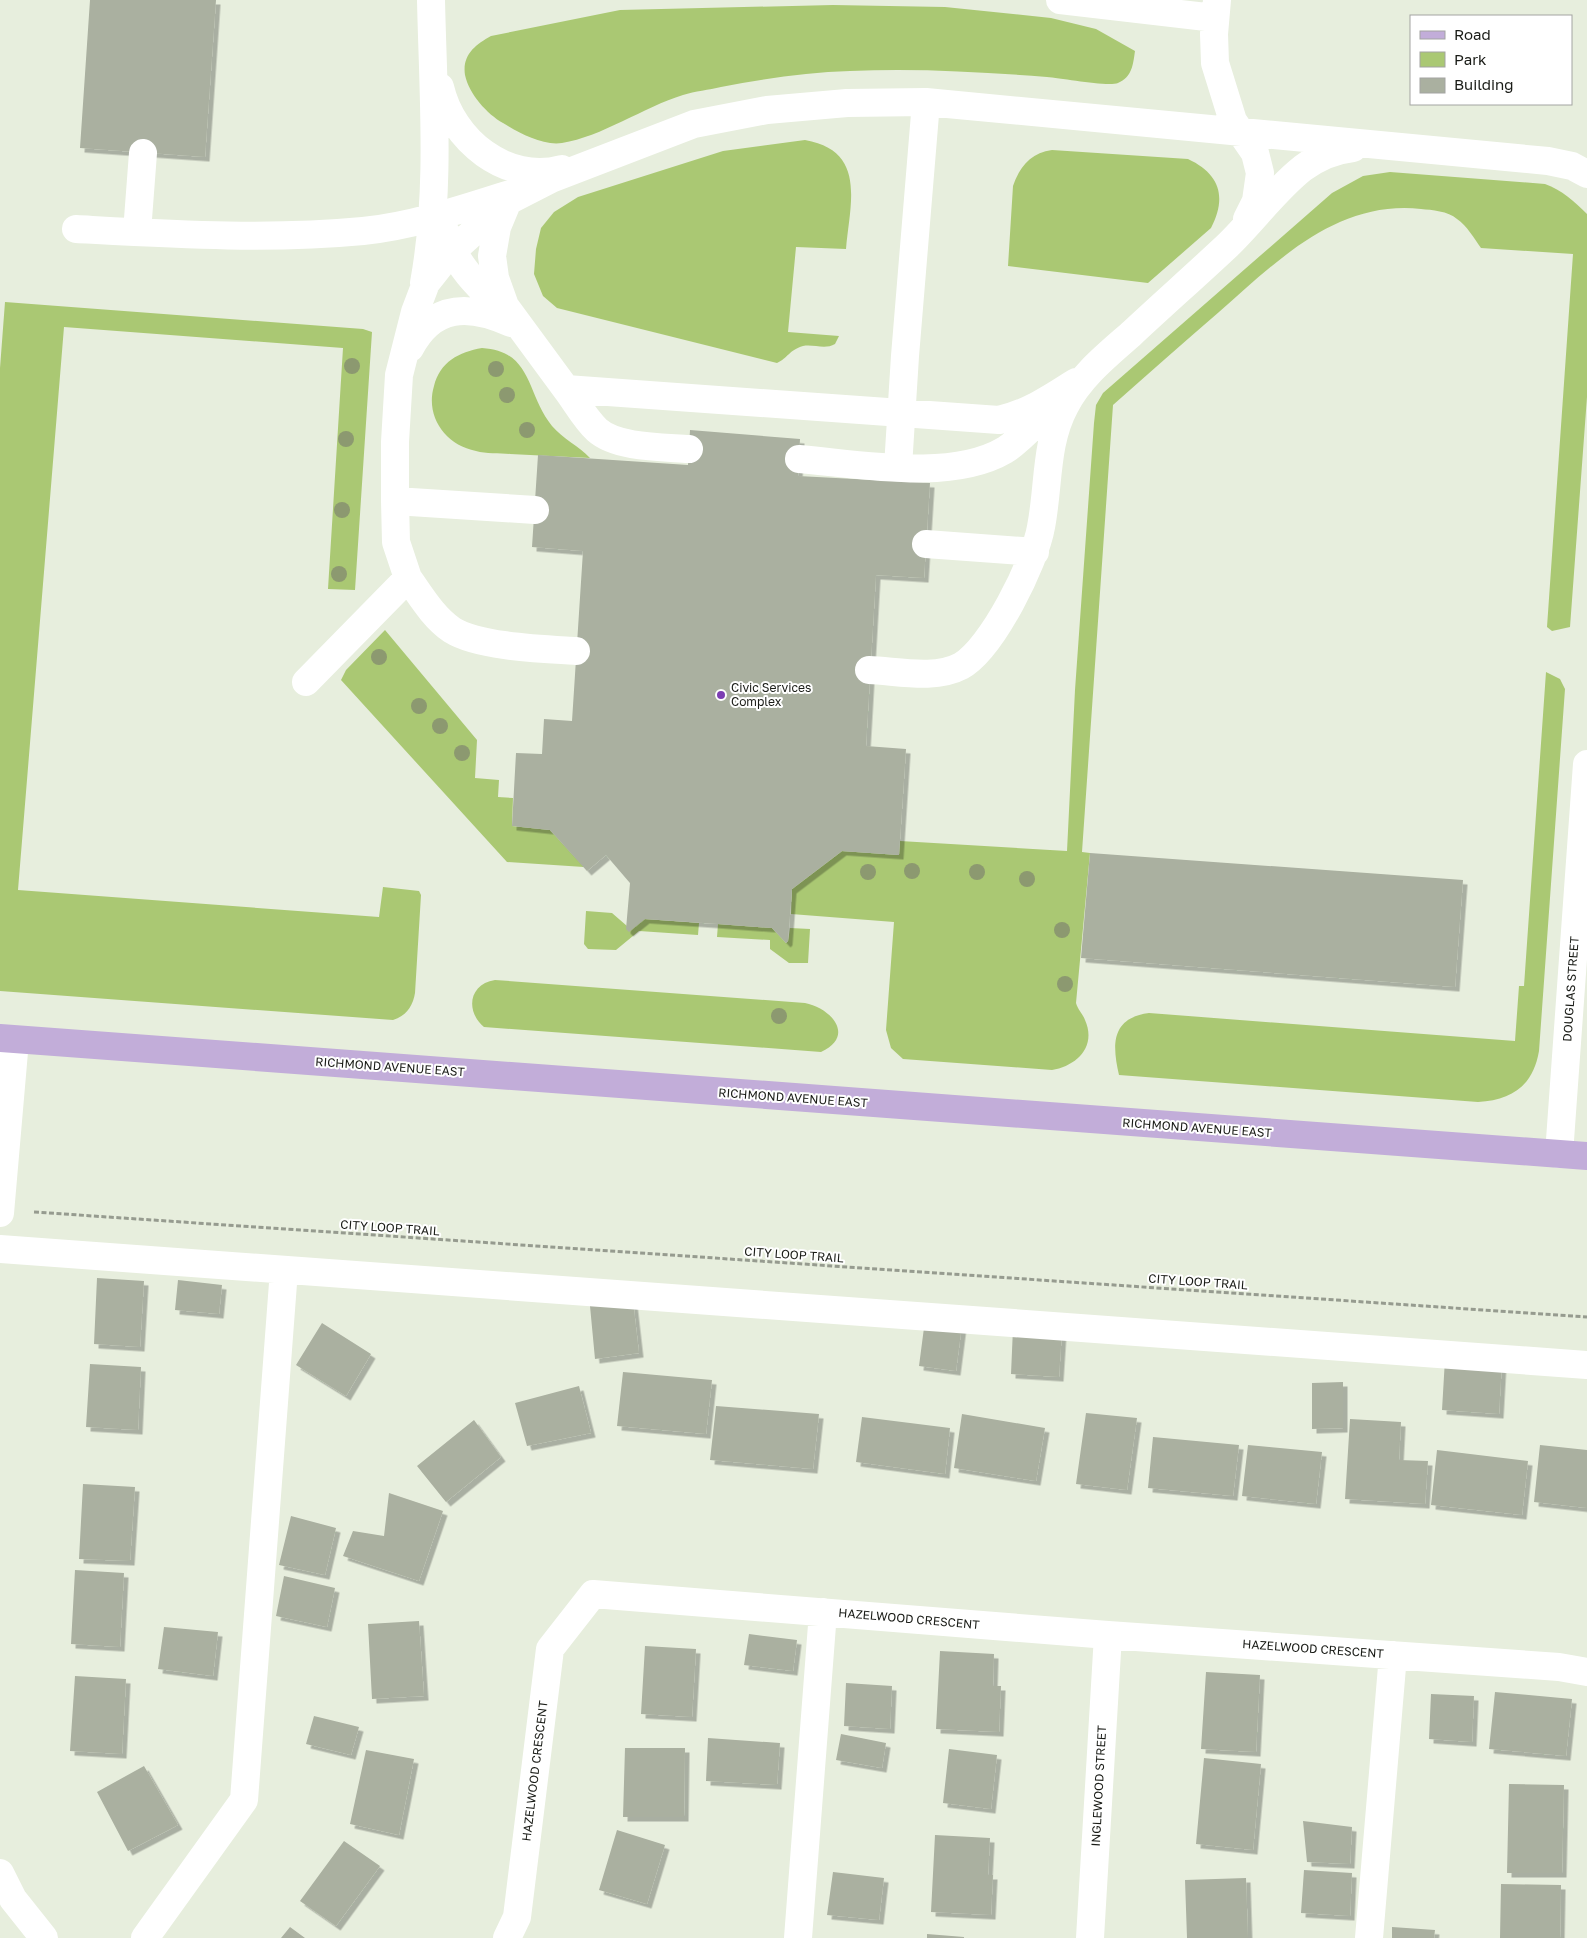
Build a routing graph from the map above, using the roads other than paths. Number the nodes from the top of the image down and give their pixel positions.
1 (431, 0) edge
2 (1060, 0) edge
3 (1216, 9) edge
4 (926, 102) junction
5 (1240, 131) junction
6 (1375, 146) junction
7 (143, 153) dead end
8 (602, 158) junction
9 (1587, 174) edge
10 (538, 186) junction
11 (508, 201) junction
12 (437, 215) junction
13 (76, 229) dead end
14 (137, 232) junction
15 (1228, 245) junction
16 (453, 249) junction
17 (421, 297) junction
18 (529, 336) junction
19 (400, 375) junction
20 (1086, 375) junction
21 (566, 389) junction
22 (901, 414) junction
23 (688, 449) dead end
24 (799, 459) dead end
25 (898, 467) junction
26 (395, 501) junction
27 (535, 510) dead end
28 (926, 544) dead end
29 (1035, 552) junction
30 (408, 578) junction
31 (576, 651) dead end
32 (869, 670) dead end
33 (306, 682) dead end
34 (1587, 764) edge
35 (8, 1039) edge
36 (1559, 1154) junction
37 (1587, 1156) edge
38 (0, 1208) edge
39 (0, 1213) edge
40 (0, 1249) edge
41 (284, 1270) junction
42 (1587, 1365) edge
43 (823, 1612) junction
44 (1108, 1635) junction
45 (1393, 1655) junction
46 (1587, 1672) edge
47 (0, 1873) edge
48 (44, 1938) edge
49 (146, 1938) edge
50 (507, 1938) edge
51 (798, 1938) edge
52 (1090, 1938) edge
53 (1369, 1938) edge

1 - 8 street
1 - 12 street
2 - 3 street
3 - 5 street
4 - 5 street
4 - 8 street
4 - 22 street
5 - 6 street
5 - 15 street
6 - 9 street
6 - 15 street
7 - 14 street
8 - 10 street
10 - 11 street
10 - 12 street
11 - 16 street
11 - 18 street
12 - 14 street
12 - 16 street
12 - 17 street
13 - 14 street
15 - 20 street
16 - 17 street
16 - 18 street
17 - 19 street
18 - 19 street
18 - 21 street
19 - 26 street
20 - 22 street
20 - 25 street
20 - 29 street
21 - 22 street
21 - 23 street
22 - 25 street
24 - 25 street
26 - 27 street
26 - 30 street
28 - 29 street
29 - 32 street
30 - 31 street
30 - 33 street
34 - 36 street, DOUGLAS STREET
35 - 36 main road, RICHMOND AVENUE EAST
35 - 38 street
36 - 37 main road, RICHMOND AVENUE EAST
38 - 39 street
40 - 41 street
41 - 42 street
41 - 49 street
43 - 44 street, HAZELWOOD CRESCENT
43 - 50 street, HAZELWOOD CRESCENT
43 - 51 street
44 - 45 street, HAZELWOOD CRESCENT
44 - 52 street, INGLEWOOD STREET
45 - 46 street, HAZELWOOD CRESCENT
45 - 53 street
47 - 48 street

